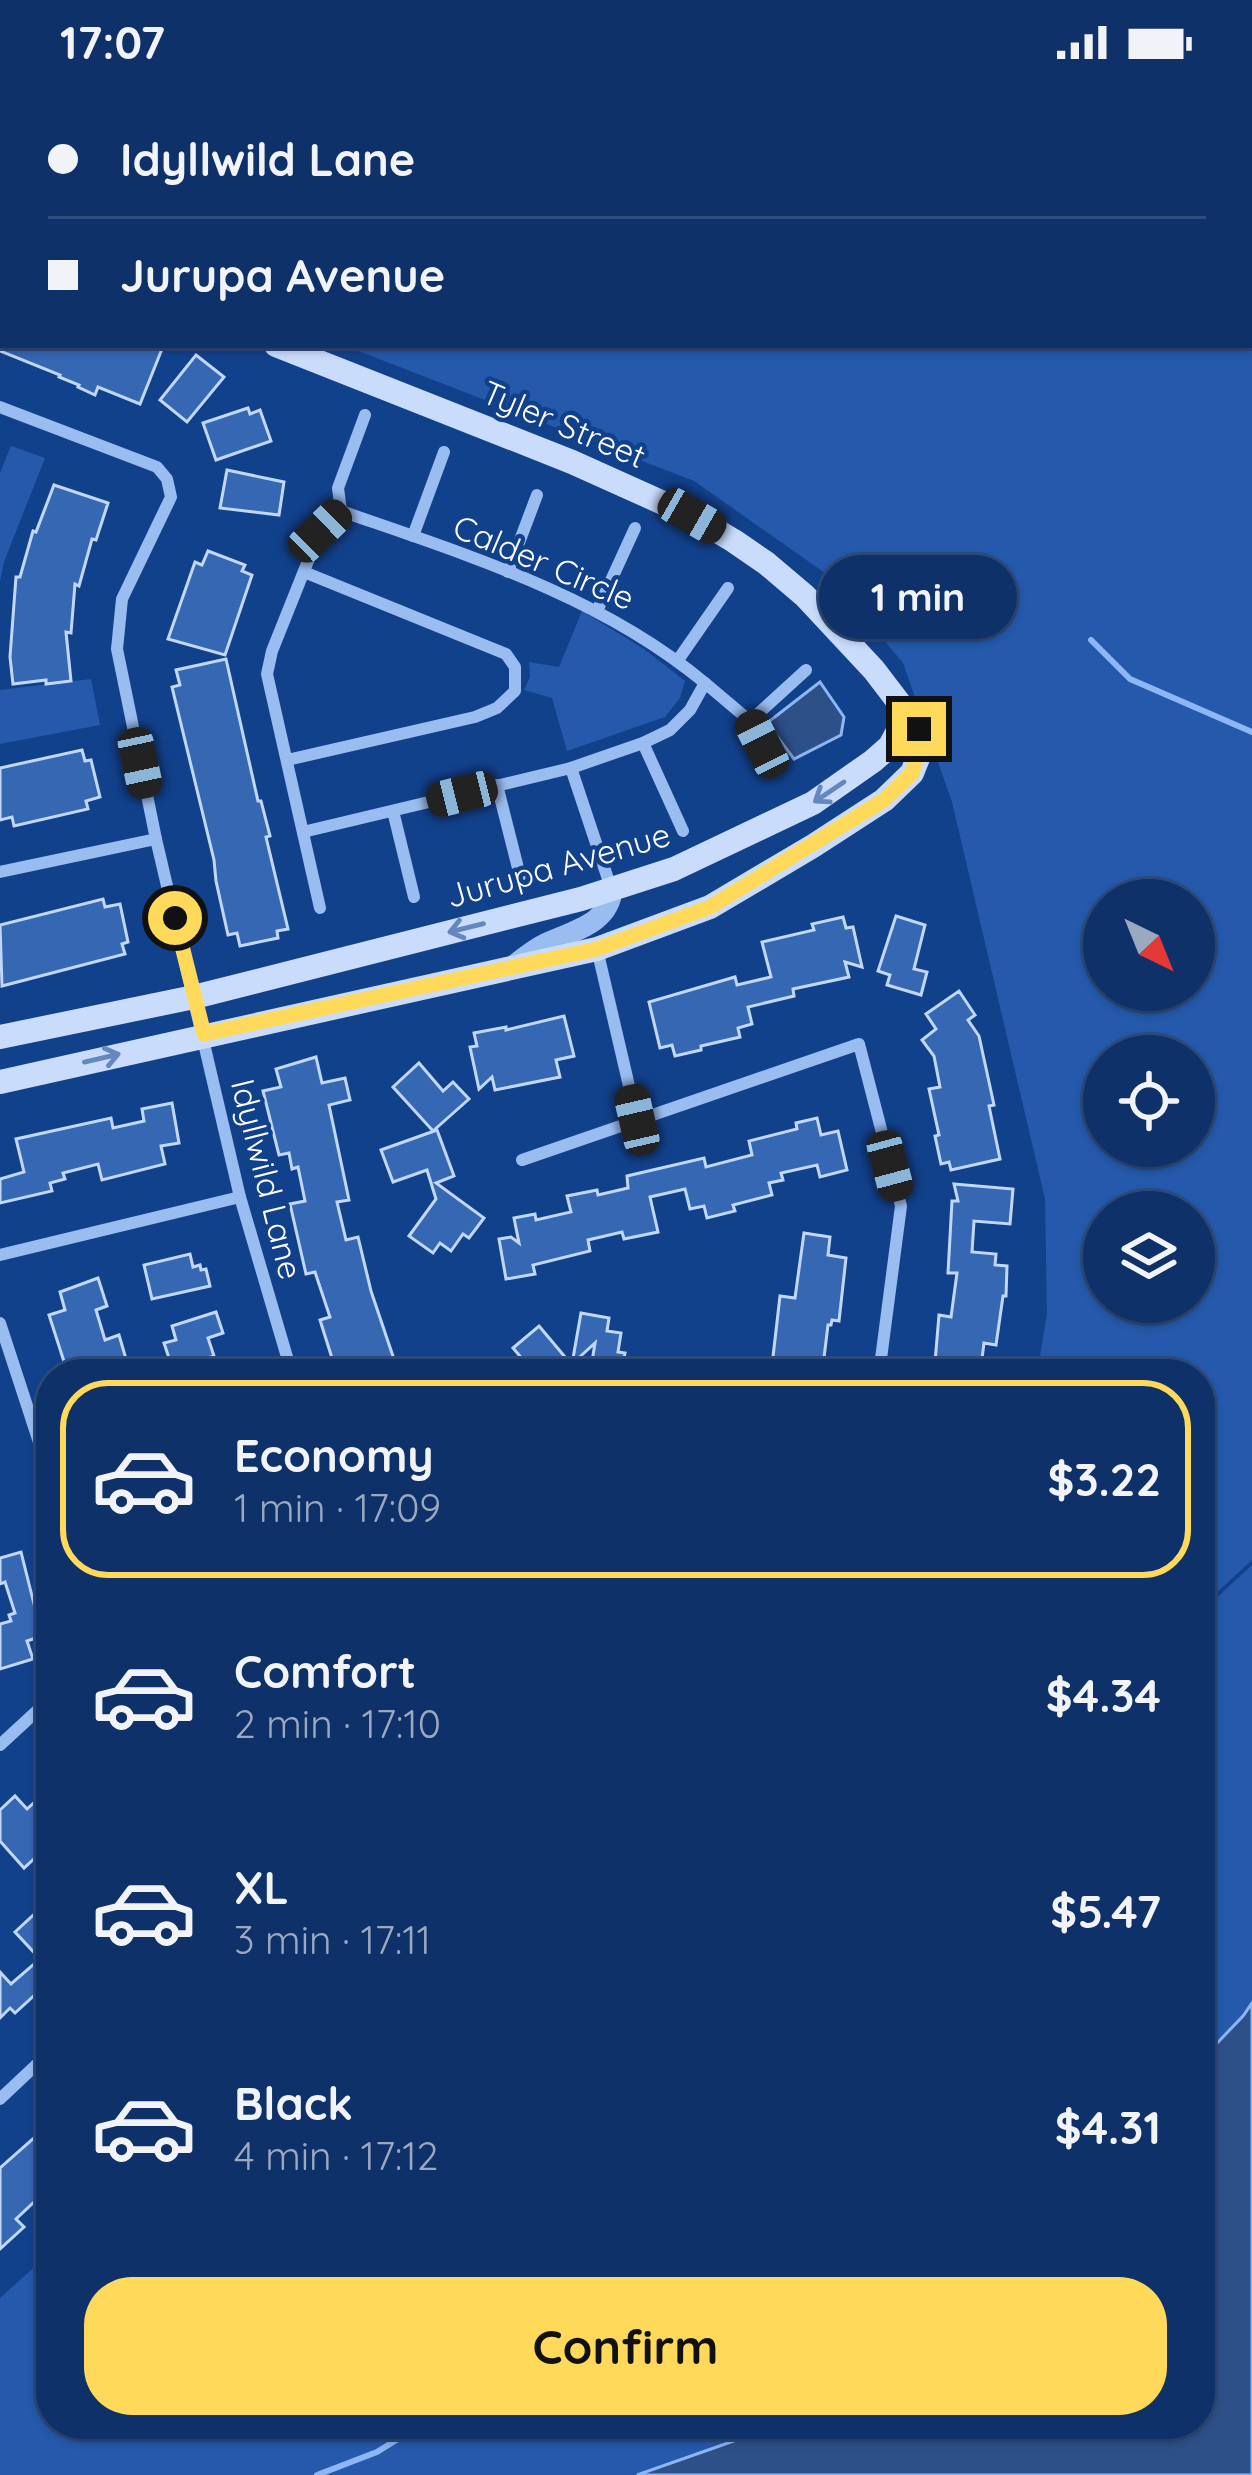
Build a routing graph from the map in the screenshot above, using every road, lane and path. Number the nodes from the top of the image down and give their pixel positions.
1 (284, 348) edge
2 (0, 407) edge
3 (365, 415) dead end
4 (444, 452) dead end
5 (537, 495) dead end
6 (341, 511) junction
7 (634, 528) dead end
8 (413, 536) junction
9 (304, 572) junction
10 (508, 572) junction
11 (728, 588) dead end
12 (597, 610) junction
13 (678, 660) junction
14 (806, 670) dead end
15 (705, 683) junction
16 (902, 707) junction
17 (750, 721) junction
18 (643, 743) junction
19 (287, 760) junction
20 (774, 766) dead end
21 (571, 767) junction
22 (497, 785) junction
23 (393, 811) junction
24 (683, 831) dead end
25 (303, 832) junction
26 (156, 839) junction
27 (0, 872) edge
28 (520, 876) dead end
29 (612, 890) junction
30 (414, 897) dead end
31 (320, 908) dead end
32 (597, 949) junction
33 (511, 968) junction
34 (194, 997) junction
35 (204, 1034) junction
36 (0, 1037) edge
37 (0, 1082) edge
38 (637, 1120) junction
39 (522, 1160) dead end
40 (240, 1197) junction
41 (0, 1255) edge
42 (0, 1323) edge
43 (288, 1359) edge
44 (881, 1359) edge
45 (36, 1433) edge
46 (36, 1712) edge
47 (0, 1745) edge
48 (36, 2065) edge
49 (0, 2099) edge

1 - 16 main road, Tyler Street
2 - 26 street, Idyllwild Lane
3 - 6 street
4 - 8 street
5 - 10 street
6 - 8 street, Calder Circle
6 - 9 street
7 - 12 street
8 - 10 street, Calder Circle
9 - 19 street
9 - 19 street
10 - 12 street, Calder Circle
11 - 13 street
12 - 13 street, Calder Circle
13 - 15 street, Calder Circle
14 - 17 street
15 - 17 street, Calder Circle
15 - 18 street
16 -> 29 main road, Jurupa Avenue
16 - 32 main road
17 - 20 street
18 - 21 street
18 - 24 street
19 - 25 street
21 - 22 street
21 - 29 street
22 - 23 street
22 - 28 street
23 - 25 street
23 - 30 street
25 - 31 street
26 - 27 street
26 - 34 street, Idyllwild Lane
29 - 33 street
29 -> 34 main road, Jurupa Avenue
32 - 33 main road
32 - 38 street
33 - 35 main road
34 - 35 street, Idyllwild Lane
34 - 36 main road, Jurupa Avenue
37 -> 35 main road
35 - 40 street, Idyllwild Lane
38 - 39 street
38 - 44 street
40 - 41 street
40 - 43 street, Idyllwild Lane
42 - 45 street
46 - 47 street
48 - 49 street

